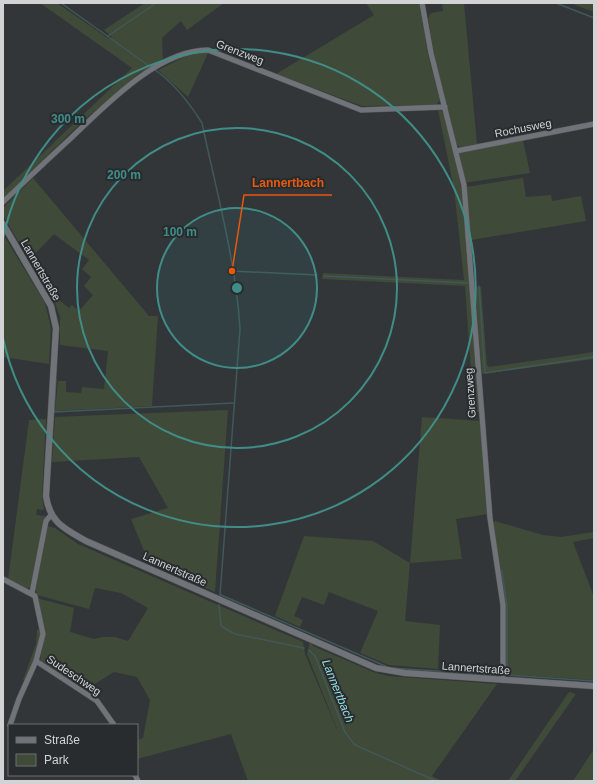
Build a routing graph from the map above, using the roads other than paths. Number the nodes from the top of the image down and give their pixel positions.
1 (422, 3) edge
2 (445, 107) junction
3 (594, 124) edge
4 (456, 151) junction
5 (3, 202) edge
6 (3, 224) edge
7 (51, 515) junction
8 (3, 578) edge
9 (32, 594) junction
10 (36, 662) junction
11 (503, 680) junction
12 (594, 686) edge
13 (10, 724) edge
14 (113, 724) edge

1 - 2 street, Grenzweg
2 - 4 street, Grenzweg
2 - 5 street, Grenzweg
3 - 4 street, Rochusweg
4 - 11 street, Grenzweg
6 - 7 street, Lannertstraße
7 - 9 street
7 - 11 street, Lannertstraße
8 - 9 street
9 - 10 street, Sudeschweg
10 - 13 street, Sudeschweg
10 - 14 street, Sudeschweg
11 - 12 street, Lannertstraße

